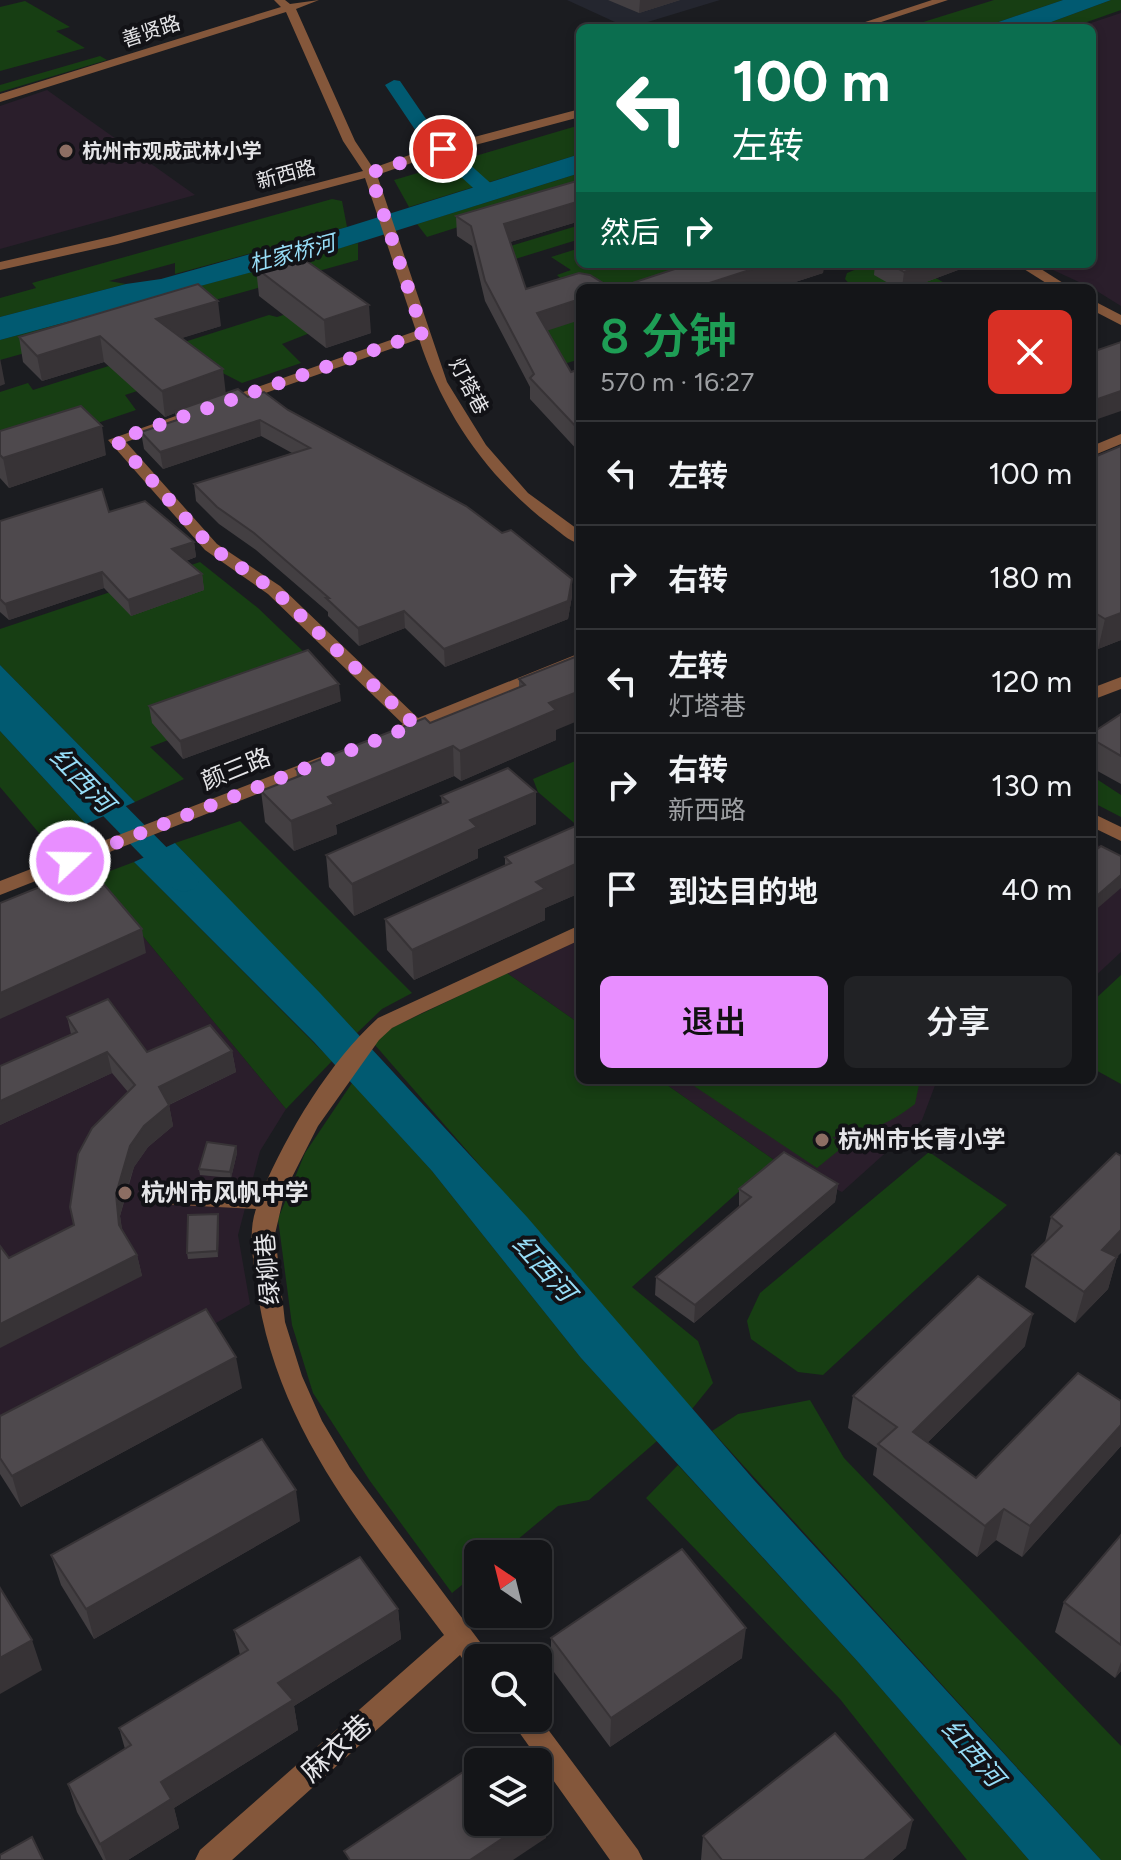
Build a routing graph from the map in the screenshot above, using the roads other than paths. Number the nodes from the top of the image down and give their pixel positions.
1 (314, 0) edge
2 (943, 0) edge
3 (284, 4) edge
4 (865, 24) edge
5 (0, 98) edge
6 (576, 114) edge
7 (370, 173) junction
8 (0, 266) edge
9 (1030, 268) edge
10 (1057, 284) edge
11 (1096, 306) edge
12 (1121, 321) edge
13 (423, 333) junction
14 (1121, 439) edge
15 (1096, 449) edge
16 (576, 536) edge
17 (576, 660) edge
18 (1121, 682) edge
19 (1096, 693) edge
20 (415, 725) junction
21 (387, 737) edge
22 (331, 759) edge
23 (1096, 821) edge
24 (1121, 835) edge
25 (0, 888) edge
26 (576, 934) edge
27 (159, 1195) dead end
28 (271, 1201) junction
29 (468, 1644) edge
30 (464, 1652) edge
31 (533, 1732) edge
32 (210, 1860) edge
33 (628, 1860) edge

1 - 3 street, 善贤路
2 - 4 street
3 - 5 street, 善贤路
3 - 7 street, 灯塔巷
6 - 7 street, 新西路
7 - 8 street, 新西路
7 - 13 street, 灯塔巷
9 - 10 street
11 - 12 street
13 - 16 street, 灯塔巷
13 - 20 street
14 - 15 street
17 - 20 street
18 - 19 street
20 - 21 street
22 - 25 street, 颜三路
23 - 24 street
26 - 28 street, 绿柳巷
27 - 28 street
28 - 29 street, 绿柳巷
30 - 32 street, 麻衣巷
31 - 33 street

